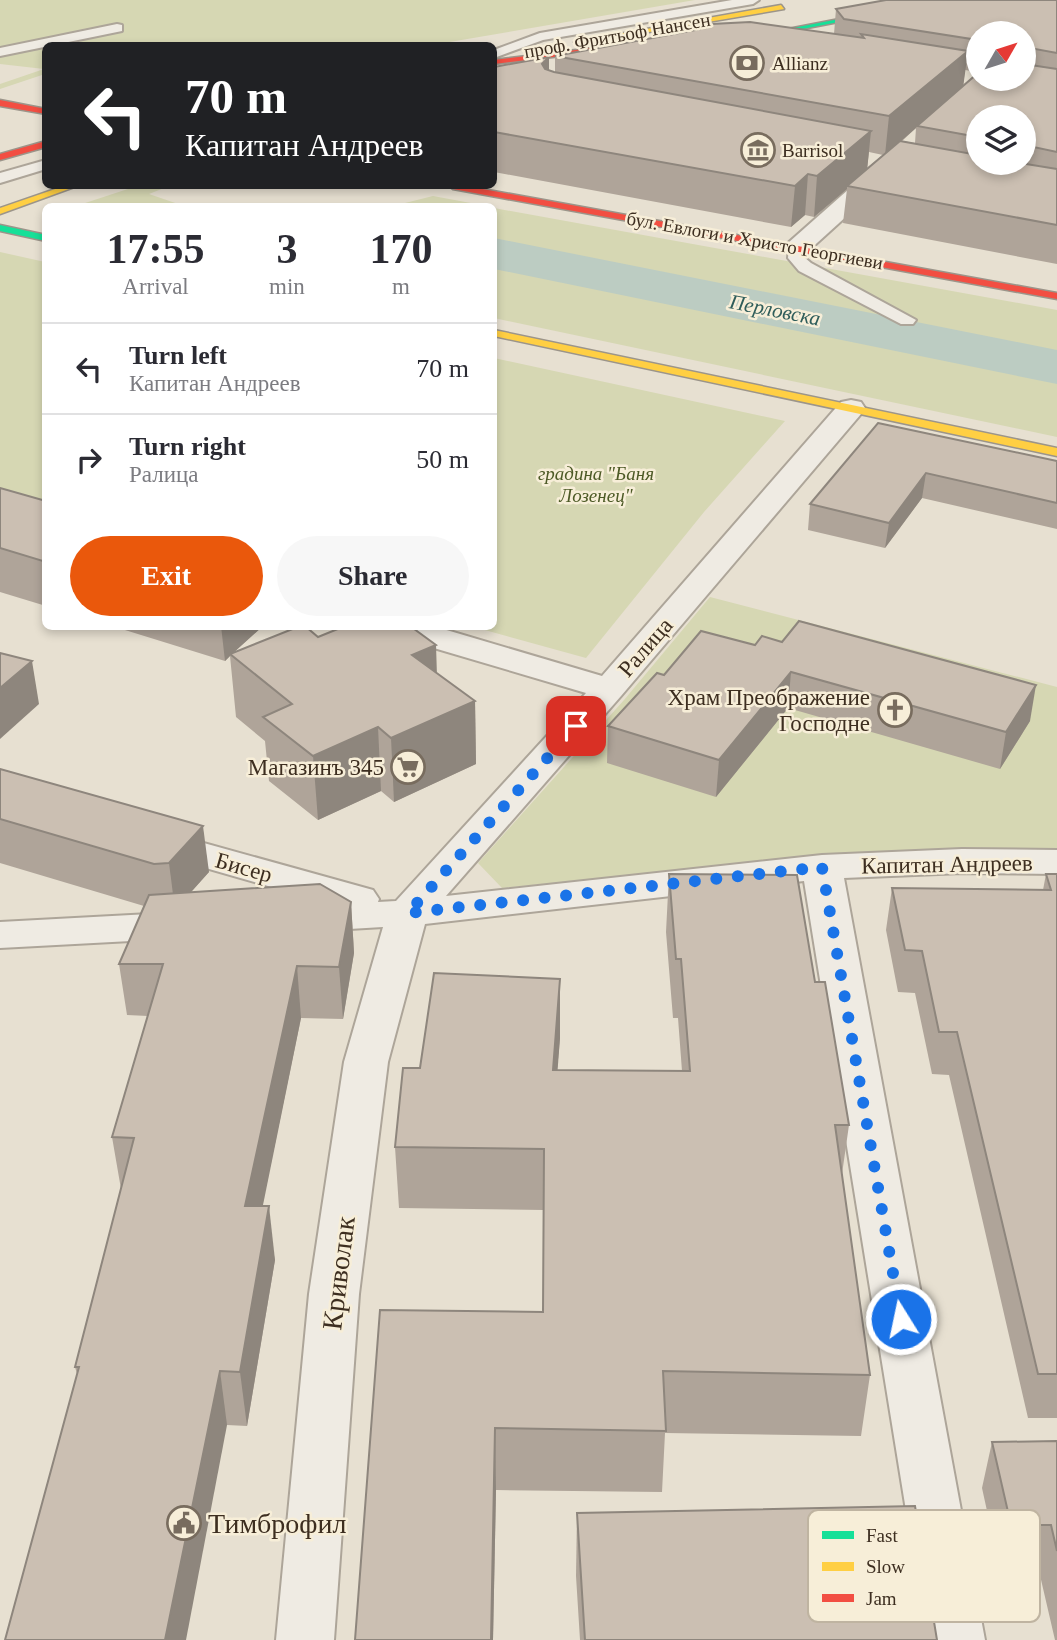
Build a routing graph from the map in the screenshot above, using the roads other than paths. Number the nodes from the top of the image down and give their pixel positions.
1 (753, 0) edge
2 (880, 0) edge
3 (953, 2) edge
4 (797, 5) dead end
5 (111, 24) dead end
6 (727, 41) joint
7 (51, 42) edge
8 (42, 45) edge
9 (0, 52) edge
10 (790, 52) edge
11 (497, 54) edge
12 (497, 55) edge
13 (497, 62) edge
14 (613, 62) edge
15 (574, 63) junction
16 (497, 68) edge
17 (0, 103) edge
18 (42, 111) edge
19 (42, 145) edge
20 (0, 156) edge
21 (859, 160) edge
22 (42, 165) edge
23 (0, 178) edge
24 (63, 189) edge
25 (470, 189) edge
26 (0, 211) edge
27 (0, 228) edge
28 (42, 237) edge
29 (797, 248) junction
30 (1057, 296) edge
31 (907, 320) dead end
32 (497, 334) edge
33 (851, 408) junction
34 (1057, 452) edge
35 (409, 630) edge
36 (609, 689) junction
37 (118, 831) edge
38 (1057, 862) edge
39 (822, 867) junction
40 (408, 913) junction
41 (260, 921) edge
42 (220, 923) edge
43 (0, 935) edge
44 (933, 1510) edge
45 (953, 1622) edge
46 (305, 1640) edge
47 (956, 1640) edge

1 - 11 lane
2 - 15 main road, проф. Фритьоф Нансен
3 - 6 main road, проф. Фритьоф Нансен
4 - 12 main road, проф. Фритьоф Нансен
5 - 7 lane
6 - 10 street
8 - 9 lane
13 - 15 main road, проф. Фритьоф Нансен
14 - 15 main road, проф. Фритьоф Нансен
15 - 16 lane
17 - 18 main road
19 - 20 main road
21 - 29 street
22 - 23 lane
24 - 26 main road
25 - 29 main road, бул. Евлоги и Христо Георгиеви
27 - 28 main road
29 - 30 main road, бул. Евлоги и Христо Георгиеви
29 - 31 lane
32 - 33 main road
33 - 34 main road
33 - 36 street, Ралица
35 - 36 street
36 - 40 street, Ралица
37 - 40 street, Бисер
38 - 39 street, Капитан Андреев
39 - 40 street, Капитан Андреев
39 - 44 street
40 - 41 street, Капитан Андреев
40 - 46 street, Криволак
42 - 43 street
45 - 47 street

